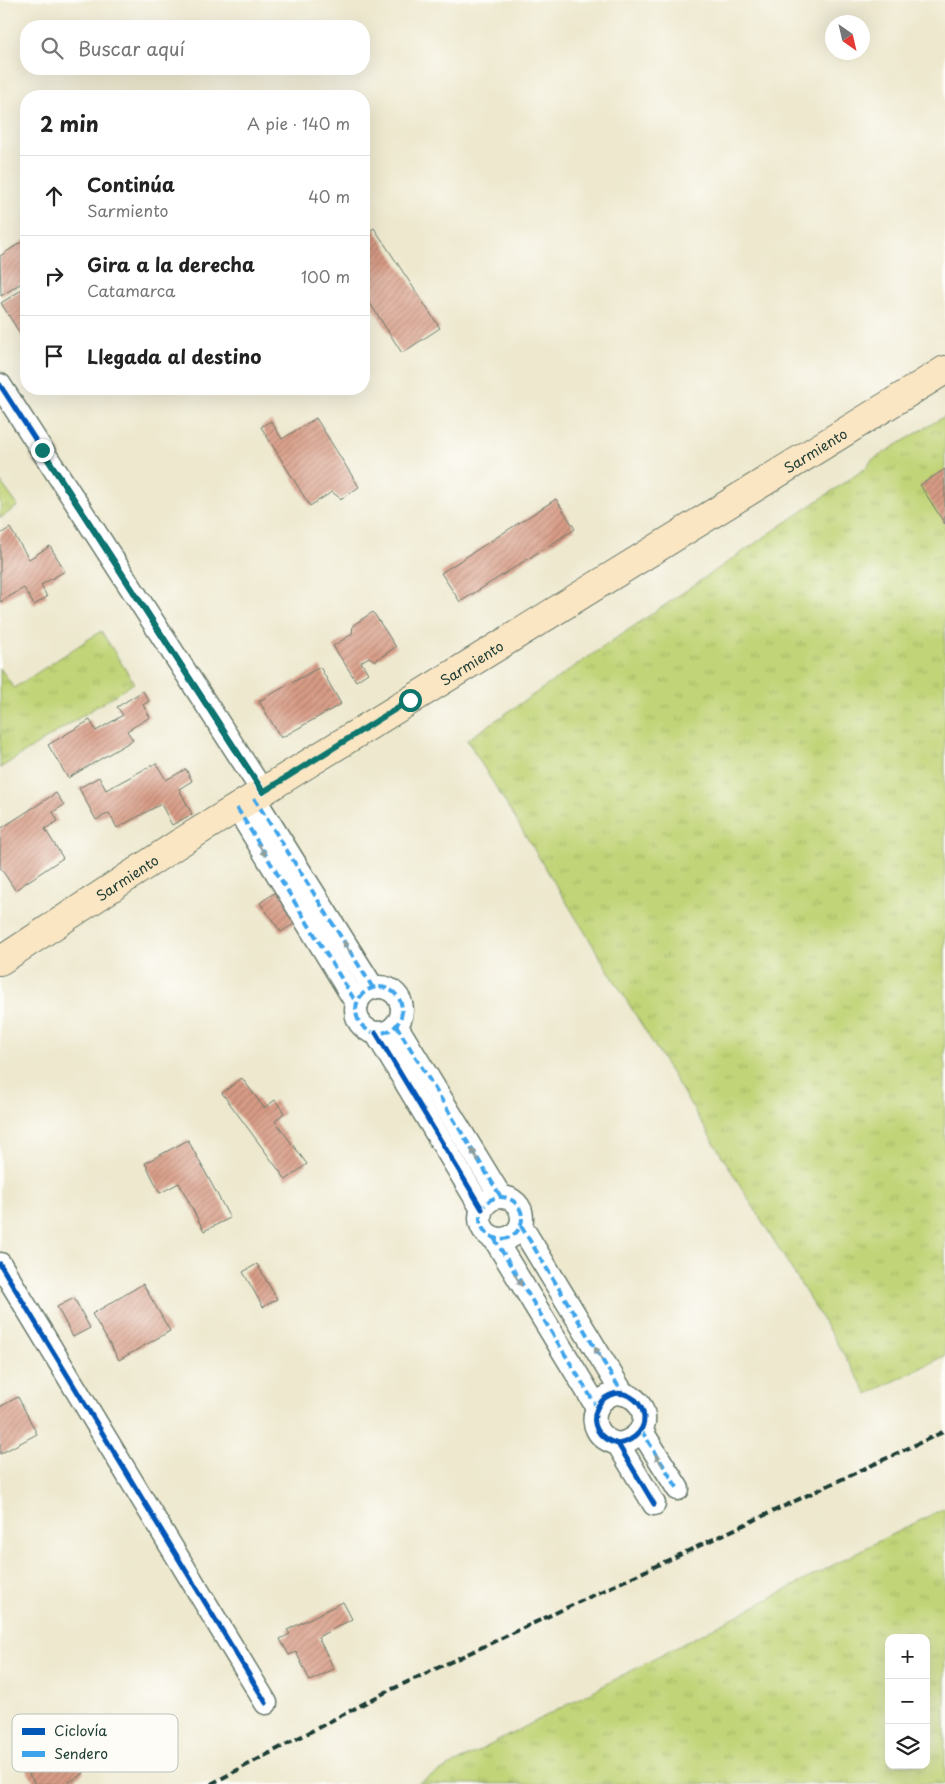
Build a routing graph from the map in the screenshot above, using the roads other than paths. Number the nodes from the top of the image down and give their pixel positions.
1 (945, 370) edge
2 (0, 385) edge
3 (251, 799) junction
4 (0, 961) edge
5 (372, 988) junction
6 (357, 1004) junction
7 (386, 1029) junction
8 (501, 1197) junction
9 (482, 1209) junction
10 (521, 1226) junction
11 (494, 1238) junction
12 (0, 1264) edge
13 (623, 1394) junction
14 (597, 1407) junction
15 (641, 1430) junction
16 (618, 1444) junction
17 (678, 1489) dead end
18 (654, 1504) dead end
19 (266, 1703) dead end

1 - 3 main road, Sarmiento
2 - 3 street
3 - 4 main road, Sarmiento
5 -> 3 street
3 -> 6 street
5 - 6 street
5 - 7 street
6 - 7 street
8 -> 7 street
7 - 9 street
8 - 9 street
8 - 10 street
9 - 11 street
10 - 11 street
13 -> 10 street
11 -> 14 street
12 - 19 street
13 - 14 street
13 - 15 street
14 - 16 street
15 - 16 street
17 -> 15 street
16 - 18 street

